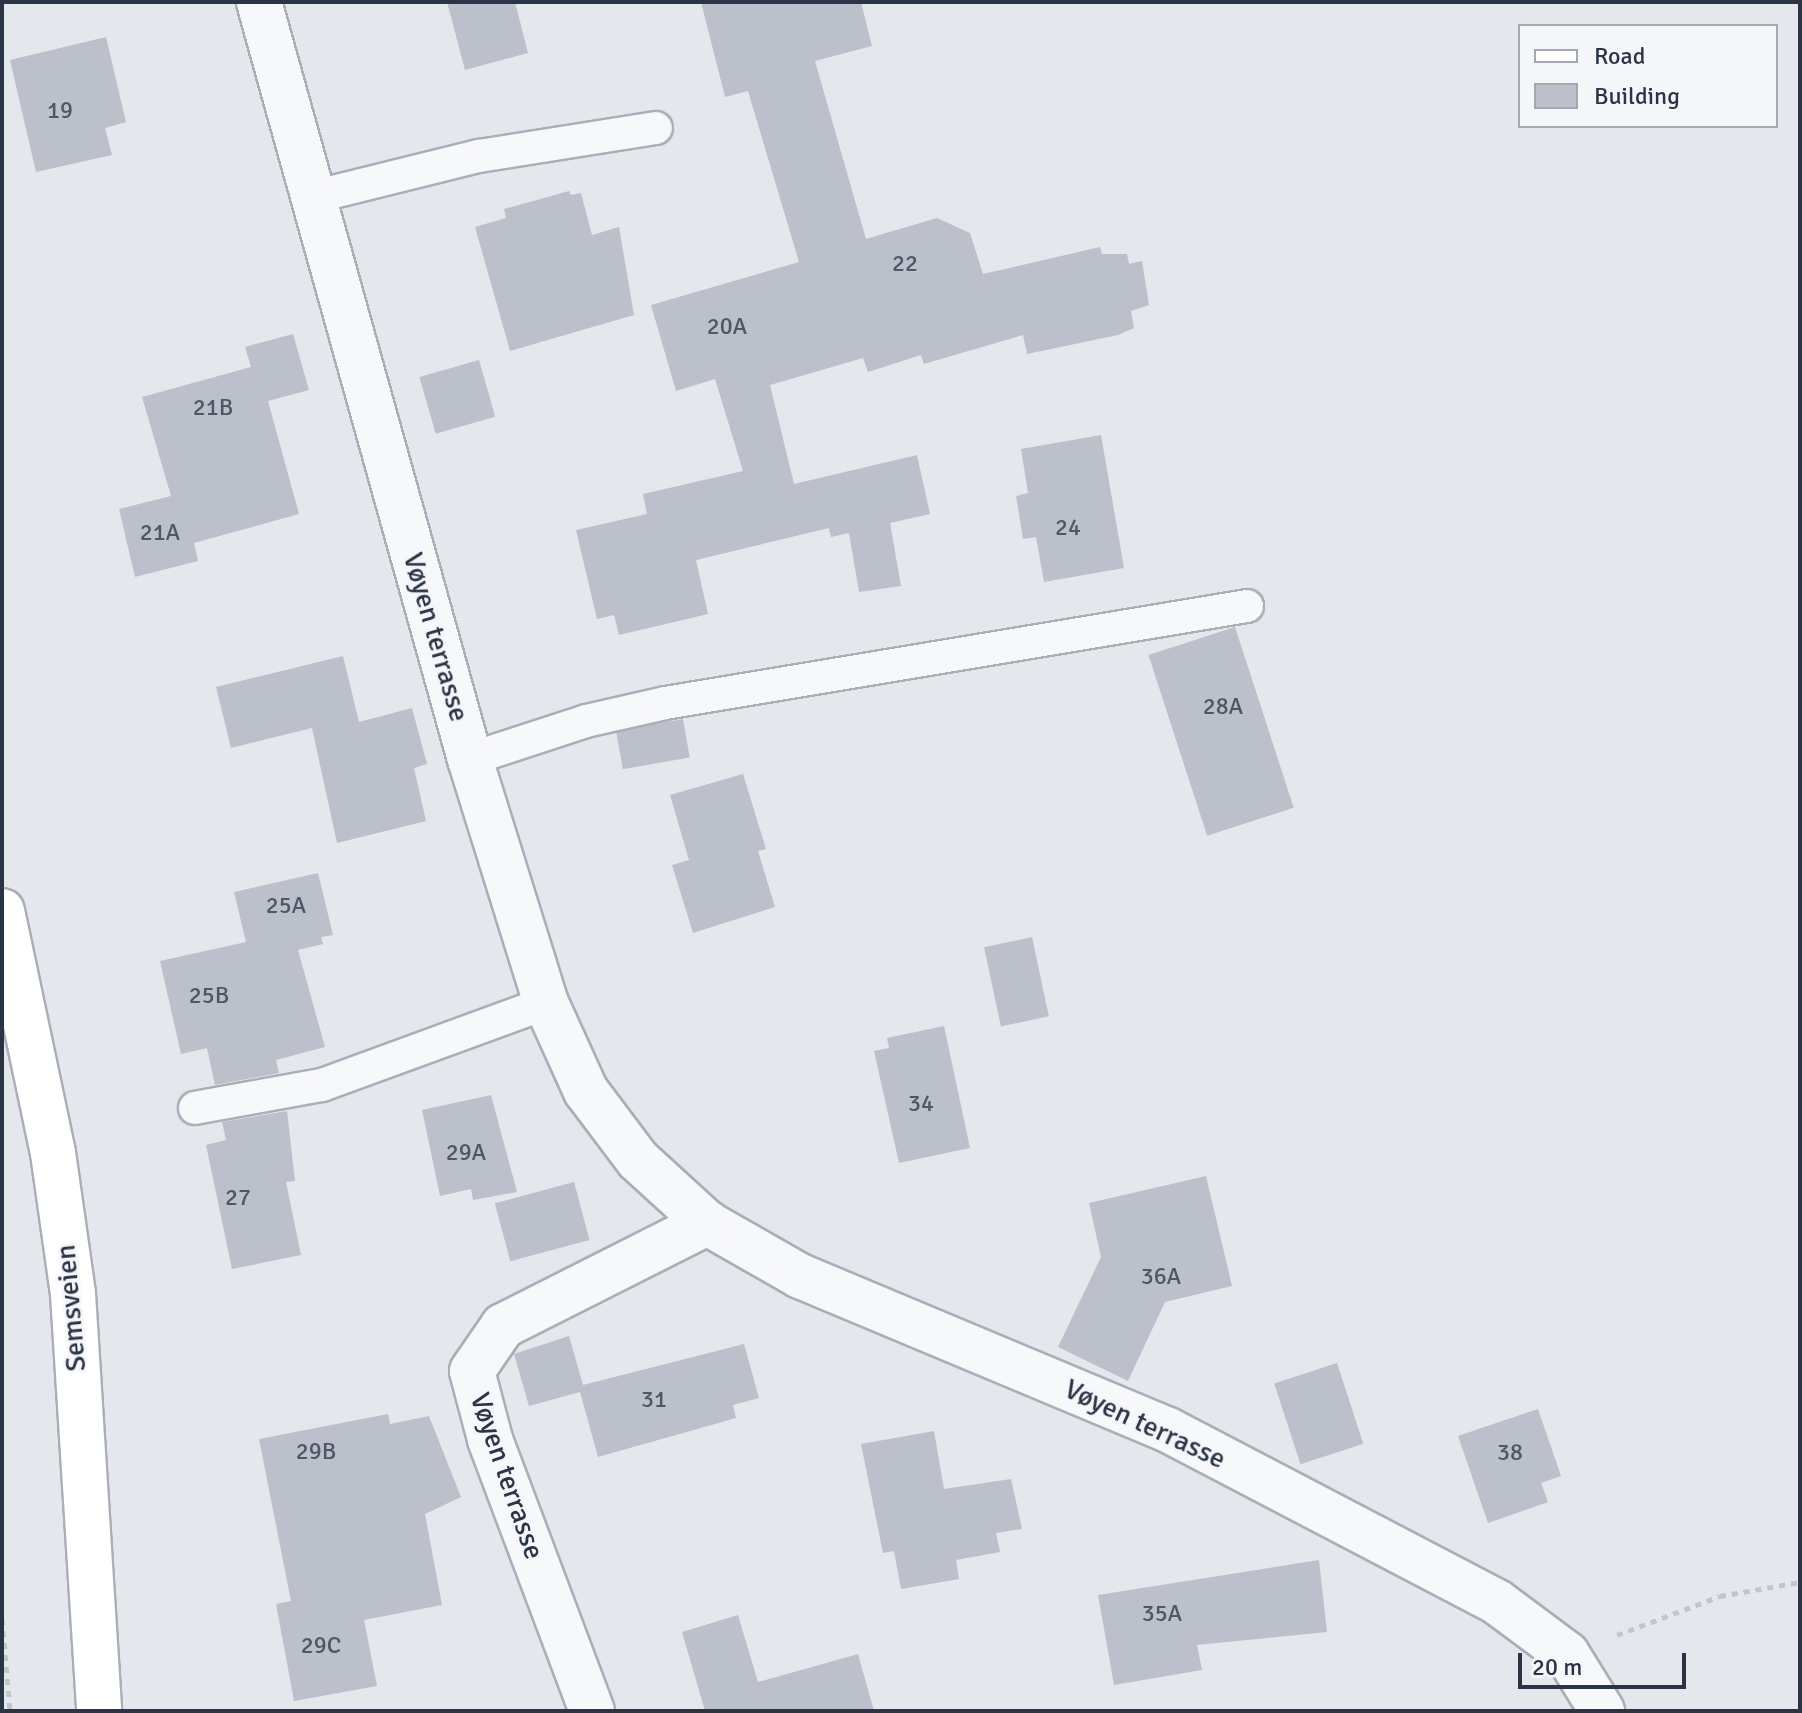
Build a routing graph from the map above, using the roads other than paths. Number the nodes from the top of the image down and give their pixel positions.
1 (259, 2) edge
2 (656, 128) dead end
3 (313, 197) junction
4 (1247, 606) dead end
5 (470, 759) junction
6 (2, 911) edge
7 (546, 1003) junction
8 (195, 1108) dead end
9 (707, 1223) junction
10 (99, 1711) edge
11 (592, 1711) edge
12 (1602, 1711) edge

1 - 3 street, Vøyen terrasse
2 - 3 lane
3 - 5 street, Vøyen terrasse
4 - 5 lane
5 - 7 street, Vøyen terrasse
6 - 10 main road, Semsveien
7 - 8 lane
7 - 9 street, Vøyen terrasse
9 - 11 street, Vøyen terrasse
9 - 12 street, Vøyen terrasse

